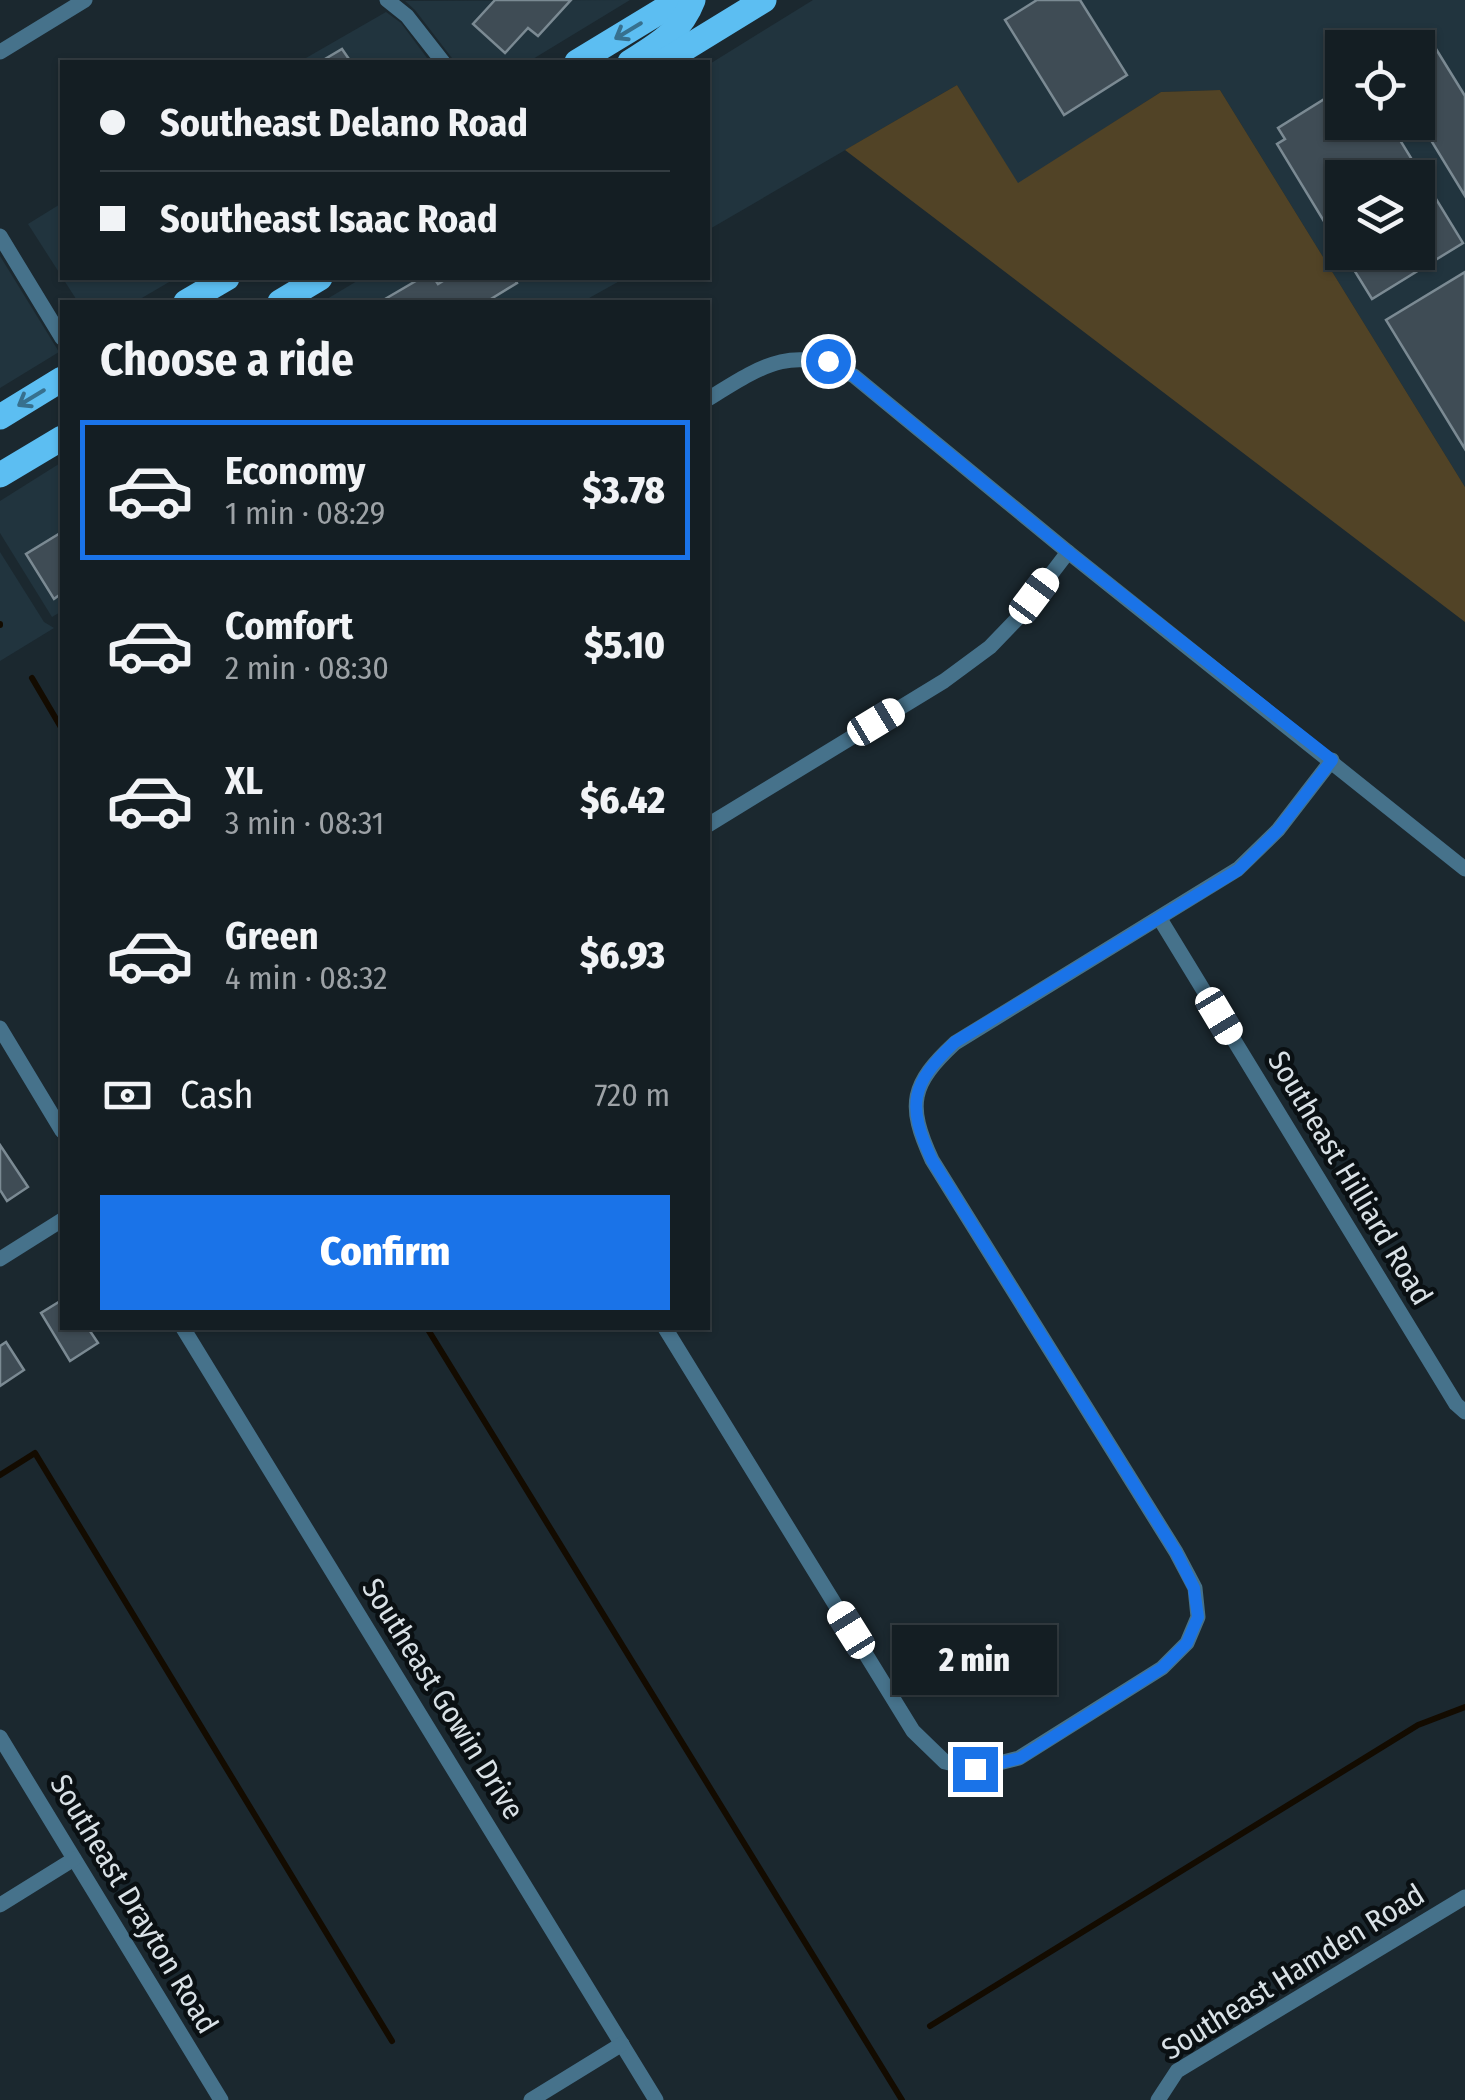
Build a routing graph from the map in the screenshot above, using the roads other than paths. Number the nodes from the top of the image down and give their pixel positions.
1 (85, 0) edge
2 (388, 0) edge
3 (679, 0) edge
4 (693, 0) edge
5 (764, 0) edge
6 (0, 52) edge
7 (441, 60) edge
8 (580, 60) edge
9 (633, 60) edge
10 (666, 60) edge
11 (0, 236) edge
12 (224, 280) edge
13 (317, 280) edge
14 (189, 300) edge
15 (283, 300) edge
16 (60, 335) edge
17 (60, 380) edge
18 (710, 398) edge
19 (0, 417) edge
20 (60, 439) edge
21 (0, 475) edge
22 (1068, 552) junction
23 (1332, 760) junction
24 (710, 823) edge
25 (1465, 869) edge
26 (1160, 919) junction
27 (0, 1028) edge
28 (60, 1128) edge
29 (60, 1221) edge
30 (0, 1259) edge
31 (184, 1330) edge
32 (666, 1330) edge
33 (1465, 1412) edge
34 (0, 1737) edge
35 (74, 1859) junction
36 (1465, 1897) edge
37 (0, 1905) edge
38 (622, 2044) junction
39 (221, 2100) edge
40 (532, 2100) edge
41 (656, 2100) edge
42 (1158, 2100) edge

1 - 6 street
2 - 7 street
3 -> 8 main road
4 - 9 main road
5 - 10 main road
11 - 16 street
12 - 14 main road
13 - 15 main road
17 -> 19 main road
18 - 22 street
20 - 21 main road
22 - 23 street
22 - 24 street
23 - 25 street
23 - 26 street
26 - 32 street
26 - 33 street, Southeast Hilliard Road
27 - 28 street
29 - 30 street
31 - 38 street, Southeast Gowin Drive
34 - 35 street, Southeast Drayton Road
35 - 37 street
35 - 39 street, Southeast Drayton Road
36 - 42 street, Southeast Hamden Road
38 - 40 street
38 - 41 street, Southeast Gowin Drive

